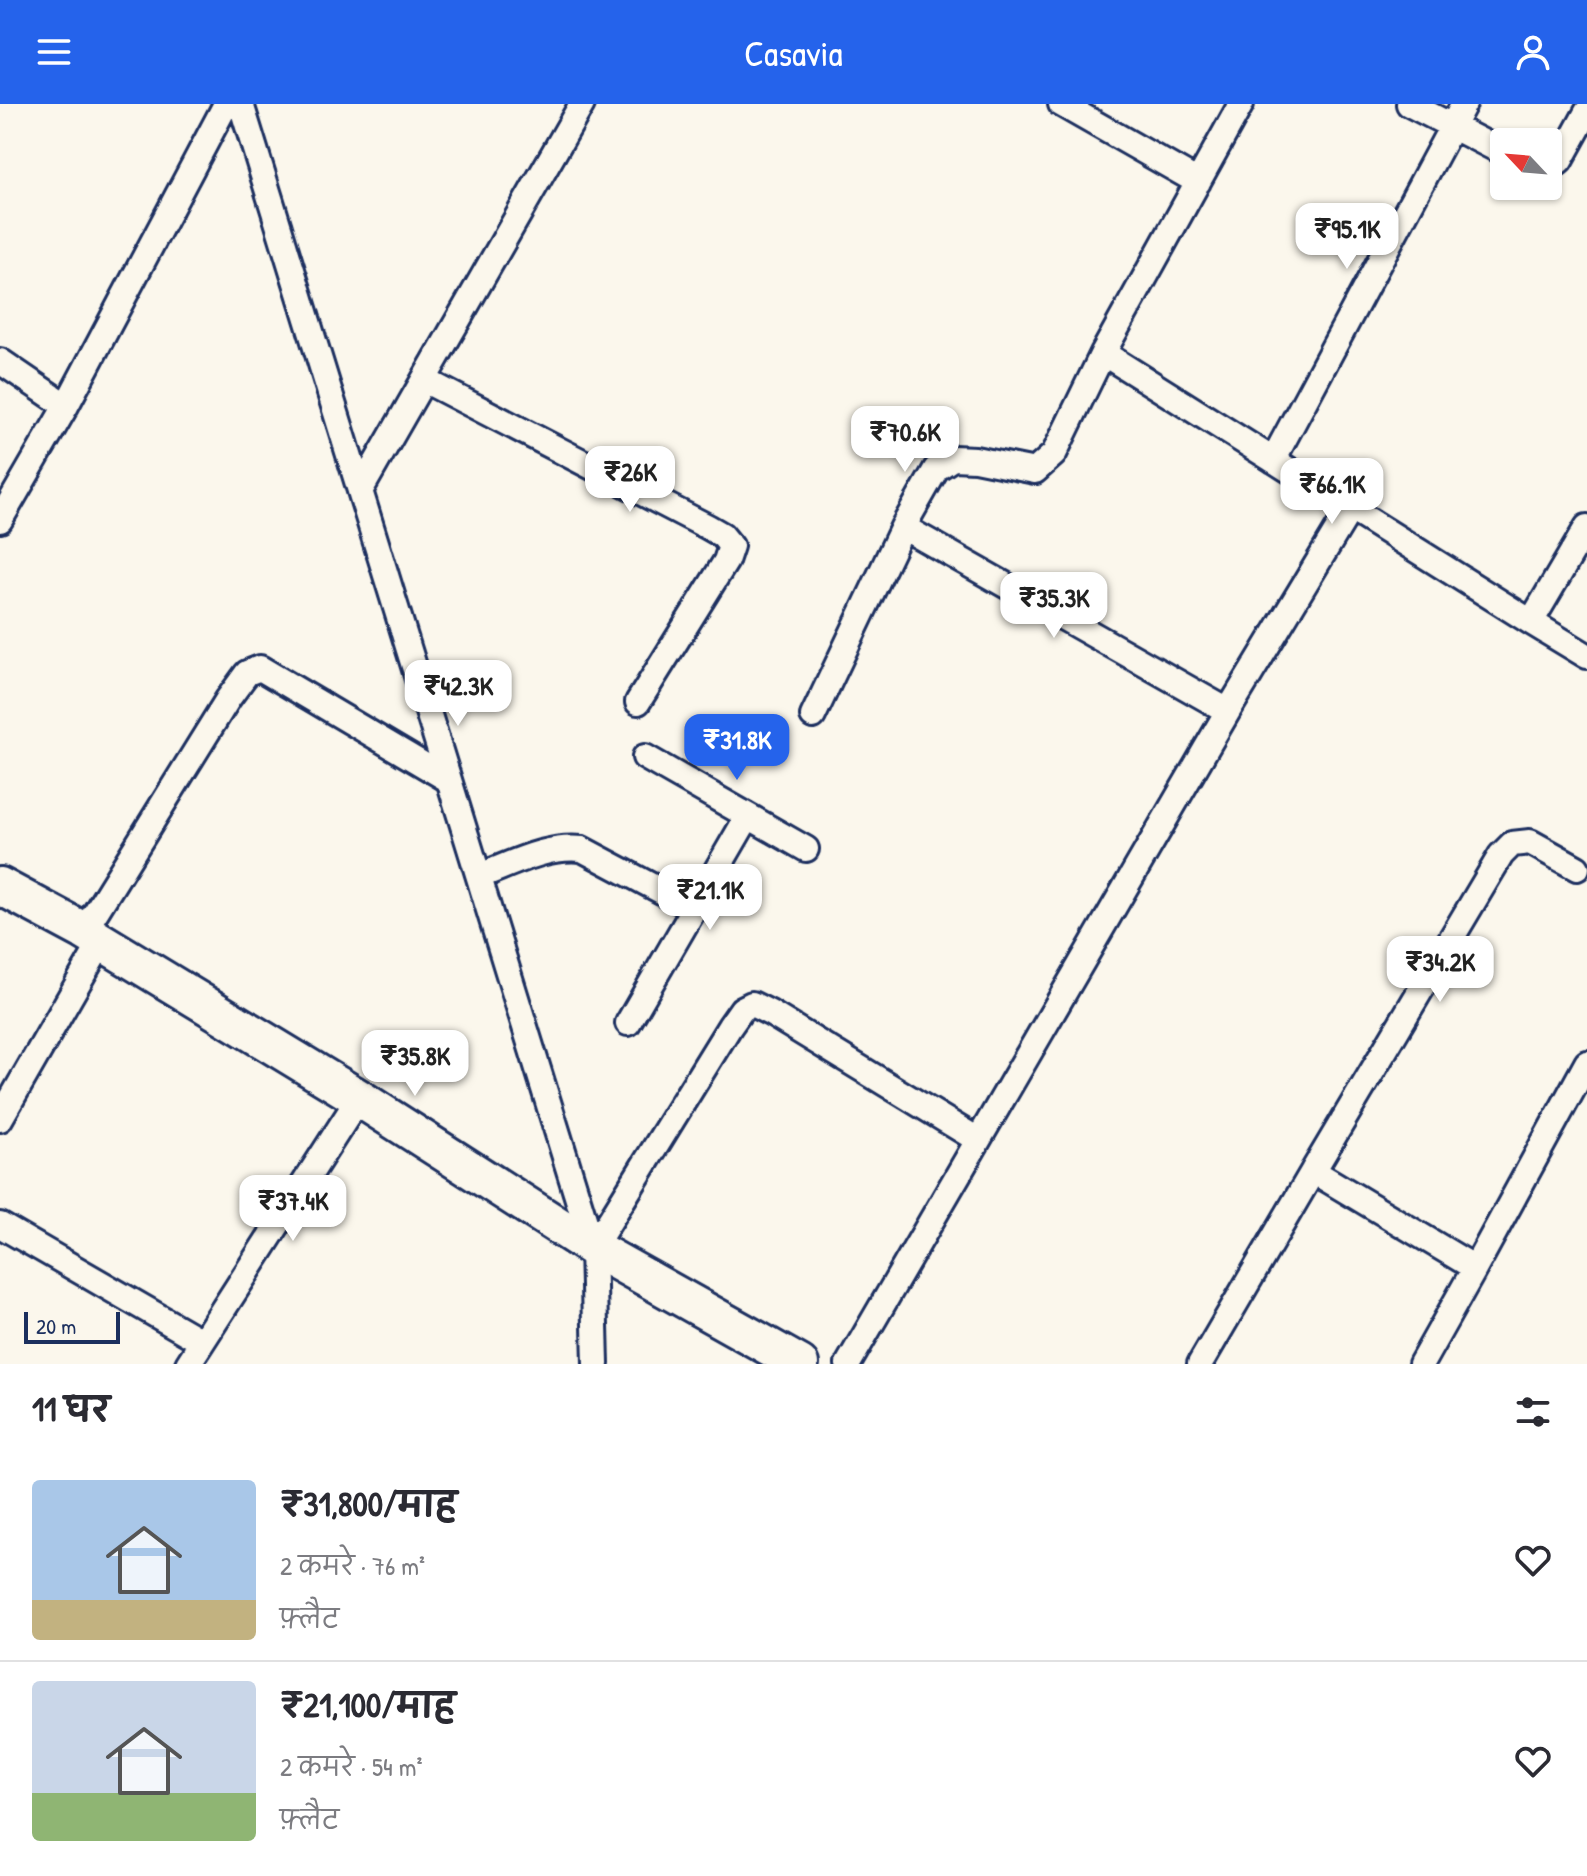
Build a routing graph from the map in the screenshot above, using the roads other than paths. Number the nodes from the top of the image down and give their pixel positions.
1 (226, 104) edge
2 (241, 104) edge
3 (582, 104) edge
4 (1061, 104) edge
5 (1241, 104) edge
6 (1409, 104) edge
7 (1464, 104) edge
8 (1587, 112) edge
9 (1452, 126) junction
10 (1490, 146) edge
11 (1562, 157) edge
12 (1198, 182) junction
13 (1103, 353) junction
14 (0, 361) edge
15 (424, 380) junction
16 (66, 406) junction
17 (1273, 460) junction
18 (360, 491) junction
19 (1350, 509) junction
20 (0, 520) edge
21 (903, 527) junction
22 (1587, 527) edge
23 (1531, 622) junction
24 (1587, 656) edge
25 (638, 702) dead end
26 (1228, 711) junction
27 (813, 716) dead end
28 (645, 757) dead end
29 (449, 780) junction
30 (748, 816) junction
31 (806, 849) dead end
32 (1584, 865) edge
33 (479, 876) junction
34 (0, 886) edge
35 (695, 909) junction
36 (92, 937) junction
37 (628, 1023) dead end
38 (1587, 1063) edge
39 (359, 1098) junction
40 (0, 1119) edge
41 (978, 1140) junction
42 (1313, 1171) junction
43 (0, 1225) edge
44 (593, 1248) junction
45 (1475, 1268) junction
46 (201, 1341) junction
47 (188, 1364) edge
48 (596, 1364) edge
49 (800, 1364) edge
50 (848, 1364) edge
51 (1200, 1364) edge
52 (1421, 1364) edge

1 - 16 street
2 - 18 street
3 - 15 street
4 - 12 street
5 - 12 street
6 - 9 street
7 - 9 street
8 - 11 street
9 - 10 street
9 - 17 street
12 - 13 street
13 - 17 street
13 - 21 street
14 - 16 street
15 - 18 street
15 - 25 street
16 - 20 street
17 - 19 street
18 - 29 street
19 - 23 street
19 - 26 street
21 - 26 street
21 - 27 street
22 - 23 street
23 - 24 street
26 - 41 street
28 - 30 street
29 - 33 street
29 - 36 street
30 - 31 street
30 - 35 street
32 - 42 street
33 - 35 street
33 - 44 street
34 - 36 street
35 - 37 street
36 - 39 street
36 - 40 street
38 - 45 street
39 - 44 street
39 - 46 street
41 - 44 street
41 - 50 street
42 - 45 street
42 - 51 street
43 - 46 street
44 - 48 street
44 - 49 street
45 - 52 street
46 - 47 street

